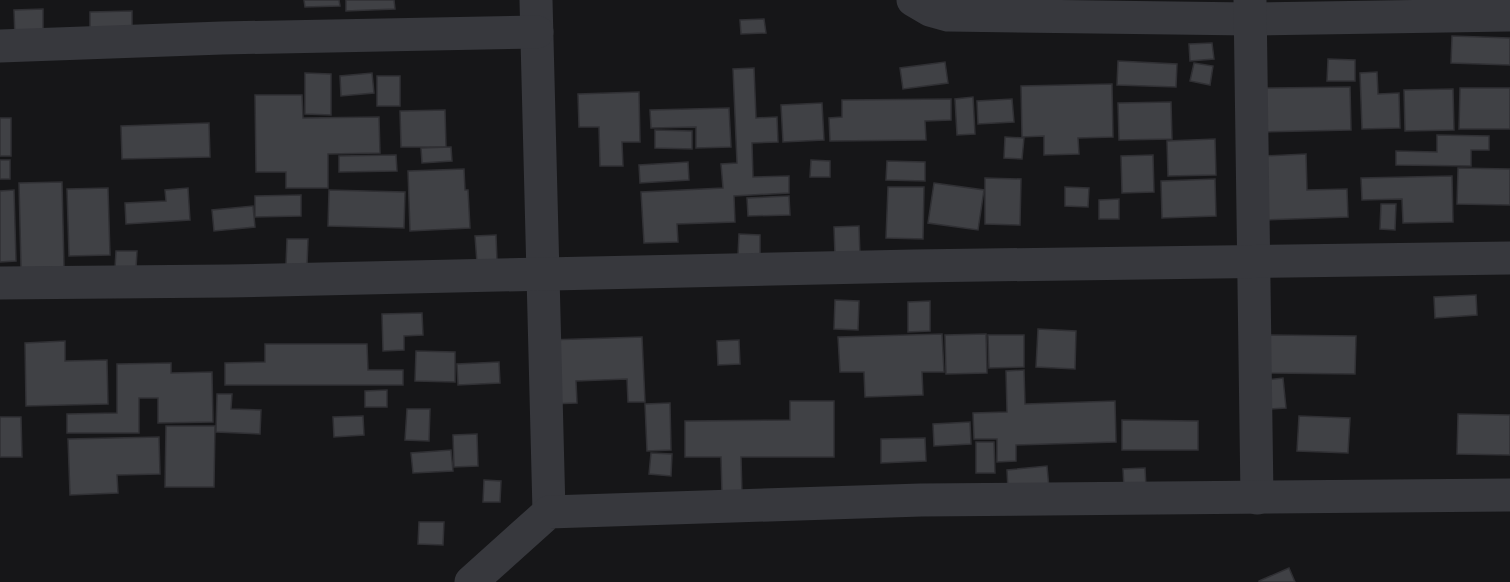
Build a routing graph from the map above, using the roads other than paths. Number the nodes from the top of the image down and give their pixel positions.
1 (536, 0) edge
2 (913, 0) edge
3 (1250, 9) edge
4 (1510, 15) edge
5 (537, 32) junction
6 (0, 46) edge
7 (1510, 258) edge
8 (1254, 262) junction
9 (543, 273) junction
10 (0, 283) edge
11 (1510, 495) edge
12 (1257, 498) junction
13 (549, 512) junction
14 (471, 582) edge

1 - 5 street
2 - 3 street
3 - 4 street
3 - 8 street
5 - 6 street
5 - 9 street
7 - 8 street
8 - 9 street
8 - 12 street
9 - 10 street
9 - 13 street
11 - 12 street
12 - 13 street
13 - 14 street

